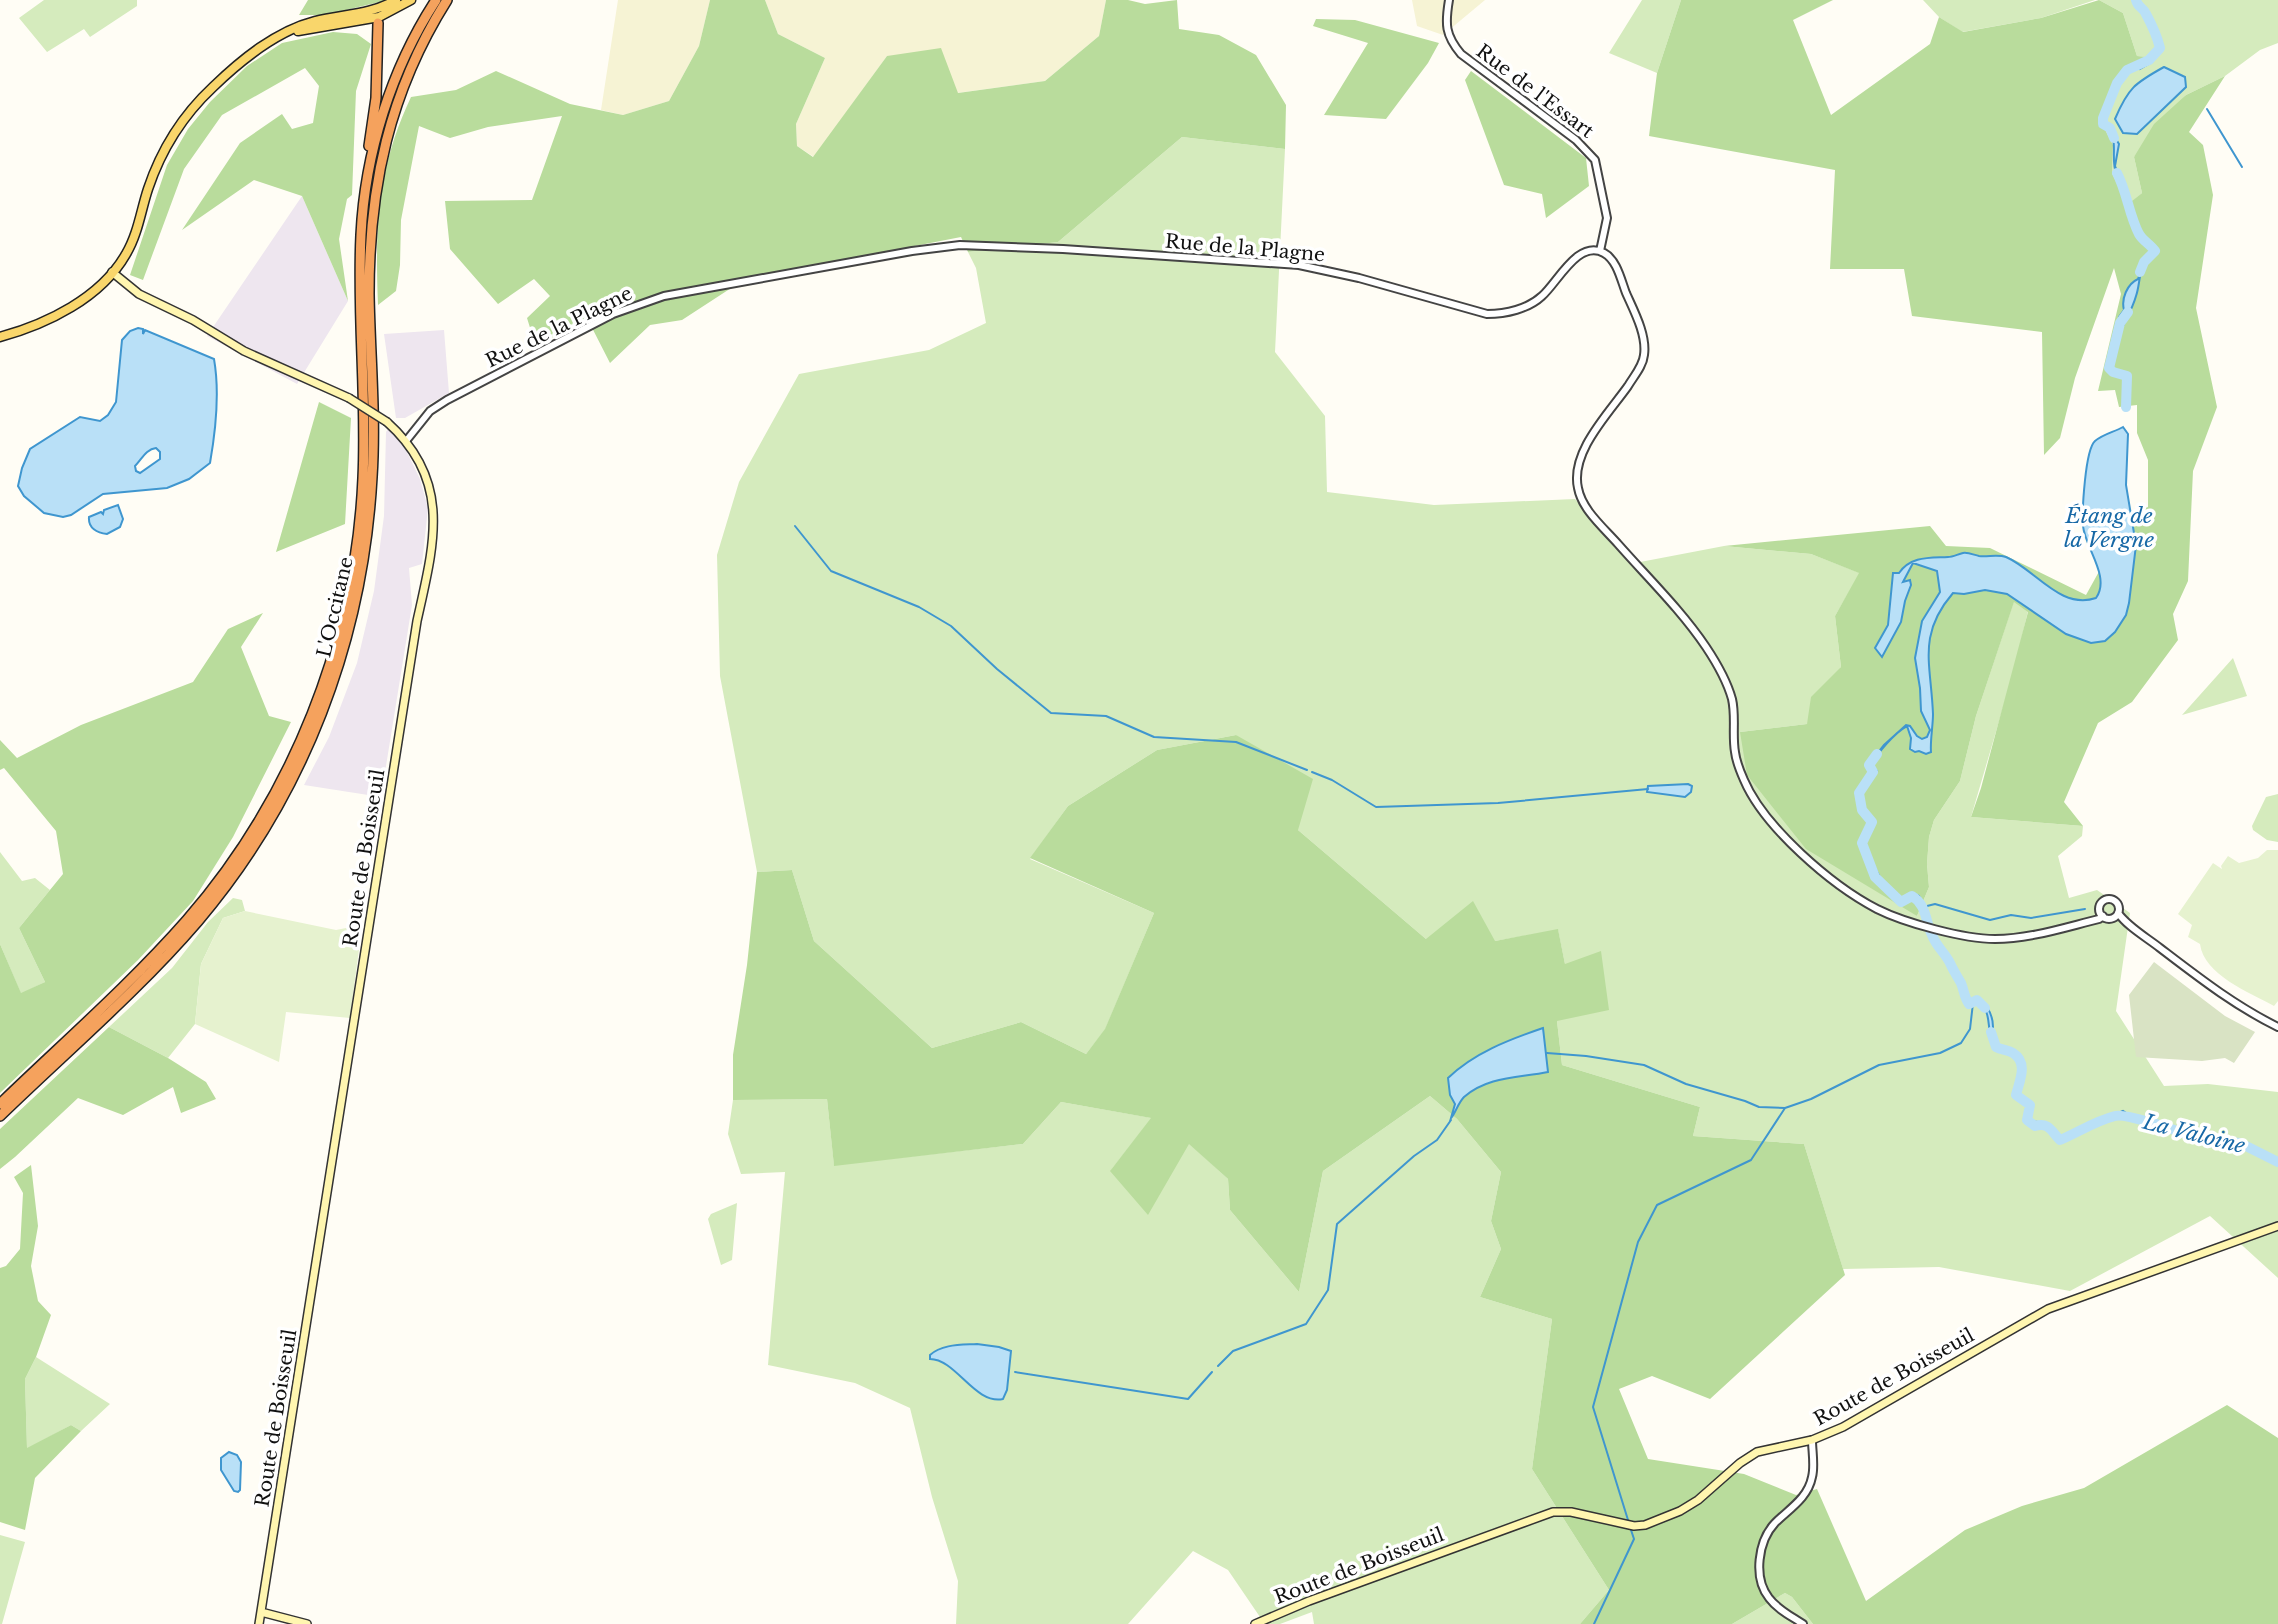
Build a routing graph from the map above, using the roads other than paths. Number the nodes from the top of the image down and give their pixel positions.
1 (396, 0) edge
2 (411, 0) edge
3 (436, 0) edge
4 (447, 0) edge
5 (1449, 0) edge
6 (379, 16) junction
7 (348, 23) junction
8 (366, 27) joint
9 (281, 35) junction
10 (377, 35) junction
11 (367, 179) junction
12 (1600, 251) junction
13 (112, 272) junction
14 (0, 337) edge
15 (407, 440) junction
16 (2101, 913) junction
17 (2118, 913) junction
18 (2111, 918) junction
19 (2132, 927) junction
20 (2278, 1027) edge
21 (0, 1104) edge
22 (0, 1116) edge
23 (2278, 1226) edge
24 (1812, 1440) junction
25 (261, 1612) junction
26 (259, 1624) edge
27 (307, 1624) edge
28 (1255, 1624) edge
29 (1803, 1624) edge

1 - 6 main road
2 - 6 main road
3 - 11 highway, L'Occitane
4 - 22 highway, L'Occitane
5 - 12 street, Rue de l'Essart
6 - 7 main road
6 - 9 main road
6 - 10 highway
7 - 8 main road
7 - 9 main road
8 - 10 highway
9 - 13 main road
10 - 11 highway
11 - 21 highway, L'Occitane
12 - 15 street, Rue de la Plagne
12 - 16 street
13 - 14 main road
13 - 15 main road, Route de Boisseuil, bridge
15 - 25 main road, Route de Boisseuil
16 - 17 street
16 - 18 street
17 - 18 street
17 - 19 street
18 - 19 street
19 - 20 street
23 - 24 main road, Route de Boisseuil
24 - 28 main road, Route de Boisseuil
24 - 29 street
25 - 26 main road, Route de Boisseuil
25 - 27 main road

